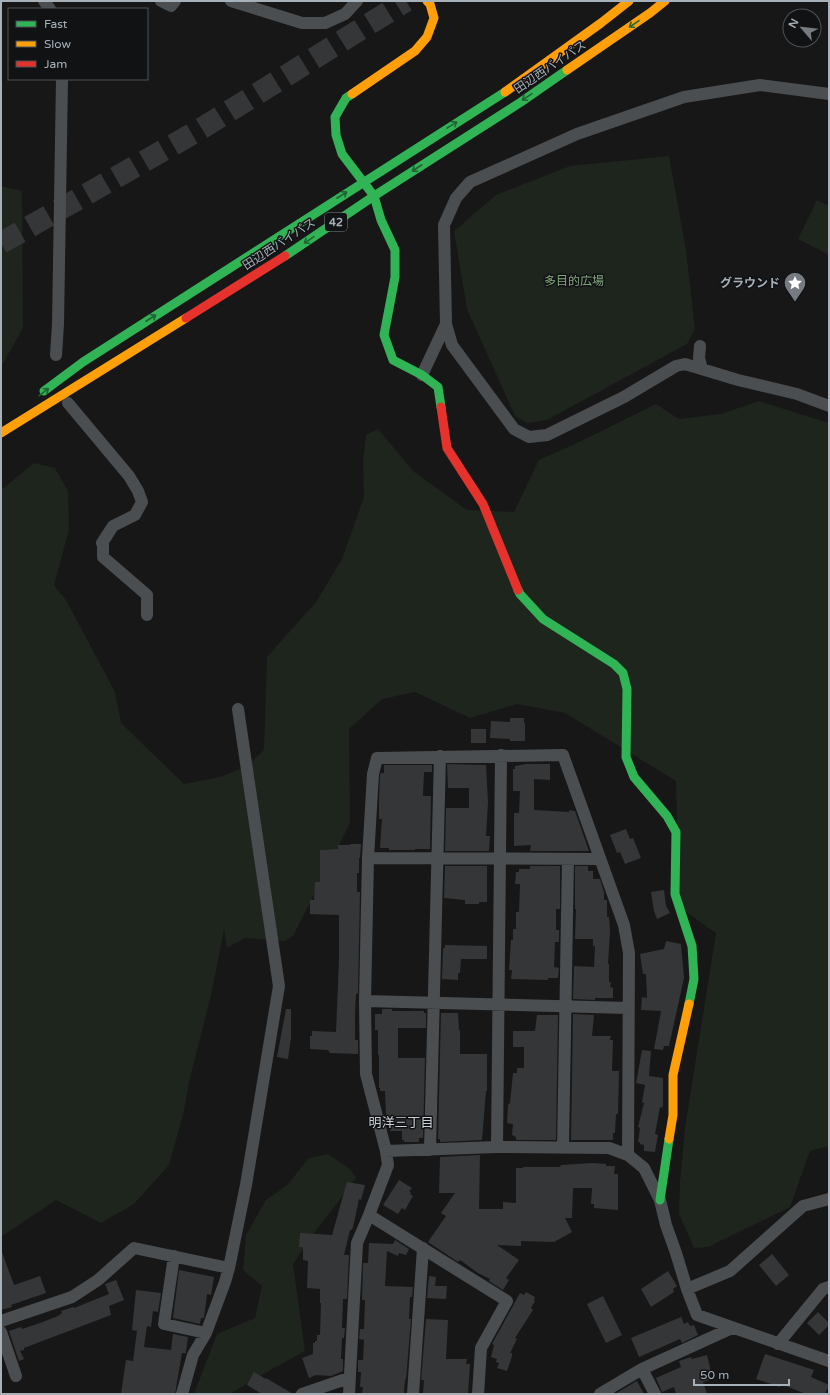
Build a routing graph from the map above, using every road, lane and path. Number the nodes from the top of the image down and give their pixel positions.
1 (161, 1) edge
2 (175, 1) edge
3 (232, 1) edge
4 (357, 1) edge
5 (427, 1) edge
6 (628, 1) edge
7 (665, 1) edge
8 (62, 80) edge
9 (829, 94) edge
10 (363, 182) junction
11 (374, 196) junction
12 (446, 324) junction
13 (56, 355) dead end
14 (685, 364) junction
15 (702, 370) junction
16 (422, 375) junction
17 (37, 397) dead end
18 (68, 403) dead end
19 (829, 406) edge
20 (13, 414) dead end
21 (1, 423) edge
22 (1, 433) edge
23 (147, 615) dead end
24 (238, 708) dead end
25 (501, 755) junction
26 (440, 756) junction
27 (368, 858) junction
28 (437, 858) junction
29 (500, 858) junction
30 (568, 859) junction
31 (600, 859) junction
32 (365, 1001) junction
33 (434, 1003) junction
34 (498, 1005) junction
35 (566, 1006) junction
36 (628, 1008) junction
37 (497, 1148) junction
38 (563, 1148) junction
39 (430, 1150) junction
40 (386, 1151) junction
41 (628, 1155) junction
42 (829, 1199) edge
43 (660, 1200) junction
44 (369, 1215) junction
45 (423, 1248) junction
46 (174, 1256) junction
47 (229, 1268) junction
48 (829, 1287) edge
49 (687, 1289) junction
50 (1, 1321) edge
51 (732, 1328) junction
52 (1, 1332) edge
53 (206, 1333) junction
54 (778, 1344) junction
55 (829, 1361) edge
56 (642, 1369) junction
57 (16, 1376) dead end
58 (349, 1378) junction
59 (182, 1394) edge
60 (302, 1394) edge
61 (349, 1394) edge
62 (413, 1394) edge
63 (478, 1394) edge
64 (600, 1394) edge
65 (655, 1394) edge

1 - 2 street
3 - 4 street
5 - 10 main road
10 -> 6 main road, 田辺西バイパス / 42
7 -> 11 main road, 田辺西バイパス / 42
8 - 13 street
9 - 12 street
10 - 11 main road
17 -> 10 main road, 田辺西バイパス / 42
11 - 16 main road
11 -> 22 main road, 田辺西バイパス / 42
12 - 14 street
12 - 16 street
14 - 15 street
14 - 15 street
15 - 19 street
16 - 43 main road
18 - 23 street
20 - 21 main road
24 - 47 street
25 - 26 street
25 - 29 street
25 - 31 street
26 - 27 street
26 - 28 street
27 - 28 street
27 - 32 street
28 - 29 street
28 - 33 street
29 - 30 street
29 - 34 street
30 - 31 street
30 - 35 street
31 - 36 street
32 - 33 street
32 - 40 street
33 - 34 street
33 - 39 street
34 - 35 street
34 - 37 street
35 - 36 street
35 - 38 street
36 - 41 street
37 - 38 street
37 - 39 street
38 - 41 street
39 - 40 street
40 - 44 street
41 - 43 street
42 - 49 street
43 - 49 street
44 - 45 street
44 - 58 street
45 - 62 street
45 - 63 street
46 - 47 street
46 - 50 street
46 - 53 street
47 - 53 street
48 - 54 street
49 - 51 street
51 - 54 street
51 - 56 street
52 - 57 street
53 - 59 street
54 - 55 street
56 - 64 street
56 - 65 street
58 - 60 street
58 - 61 street

